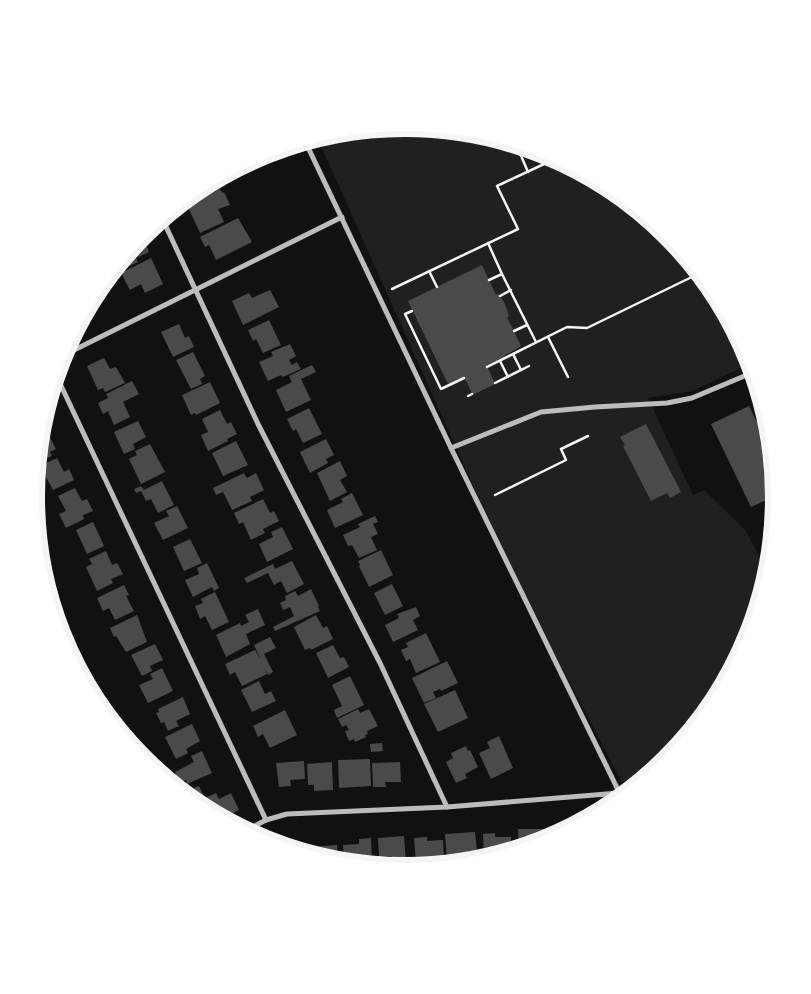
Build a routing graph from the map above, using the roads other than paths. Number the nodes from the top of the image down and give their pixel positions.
1 (308, 147) edge
2 (342, 217) junction
3 (165, 225) edge
4 (196, 291) junction
5 (73, 350) edge
6 (747, 375) edge
7 (61, 385) edge
8 (451, 448) junction
9 (618, 791) edge
10 (610, 797) edge
11 (447, 807) junction
12 (266, 820) junction
13 (254, 827) edge

1 - 2 street
2 - 4 street
2 - 8 street
3 - 4 street
4 - 5 street
4 - 11 street
6 - 8 street
7 - 12 street
8 - 9 street
10 - 11 street
11 - 12 street
12 - 13 street

